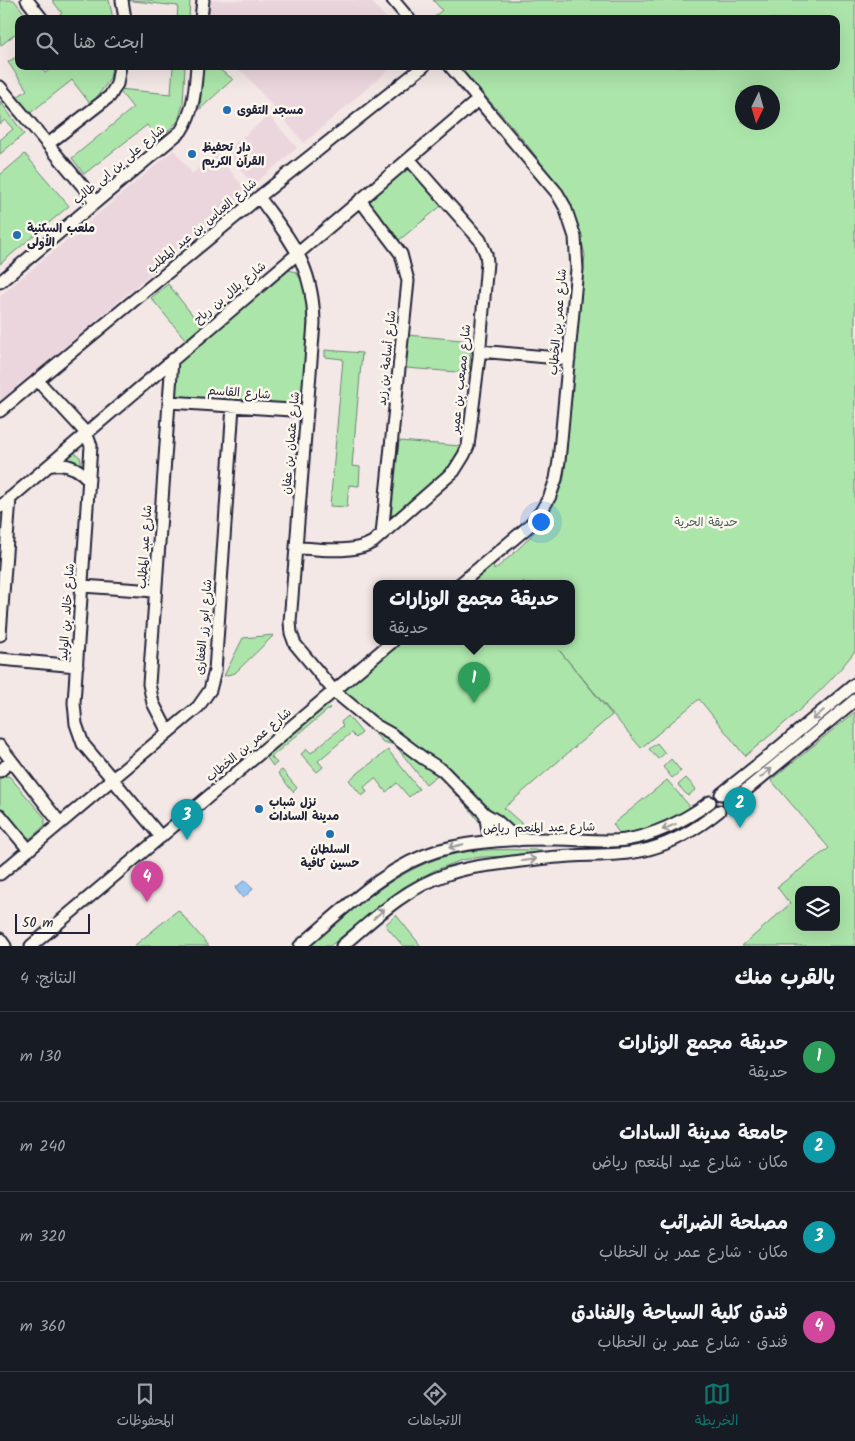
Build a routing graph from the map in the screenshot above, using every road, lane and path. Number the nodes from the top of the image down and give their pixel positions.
1 (26, 0) edge
2 (122, 0) edge
3 (203, 0) edge
4 (393, 0) edge
5 (39, 15) edge
6 (124, 15) edge
7 (202, 15) edge
8 (406, 15) edge
9 (119, 70) edge
10 (197, 70) edge
11 (419, 70) edge
12 (453, 70) edge
13 (0, 87) edge
14 (478, 100) junction
15 (48, 144) junction
16 (408, 159) junction
17 (259, 197) junction
18 (360, 200) junction
19 (96, 202) junction
20 (298, 252) junction
21 (0, 282) edge
22 (479, 350) junction
23 (569, 359) junction
24 (172, 360) junction
25 (38, 380) junction
26 (169, 402) junction
27 (233, 406) junction
28 (0, 411) edge
29 (307, 412) junction
30 (86, 433) junction
31 (48, 466) junction
32 (89, 480) junction
33 (10, 498) junction
34 (0, 507) edge
35 (382, 534) junction
36 (296, 548) junction
37 (465, 580) edge
38 (82, 586) junction
39 (155, 591) junction
40 (0, 635) edge
41 (388, 645) edge
42 (0, 659) edge
43 (77, 666) junction
44 (855, 684) edge
45 (334, 691) junction
46 (855, 700) edge
47 (168, 732) junction
48 (0, 746) edge
49 (11, 761) junction
50 (0, 771) edge
51 (112, 779) junction
52 (720, 794) dead end
53 (710, 802) dead end
54 (729, 804) dead end
55 (719, 812) dead end
56 (485, 814) junction
57 (0, 816) edge
58 (60, 823) junction
59 (161, 837) junction
60 (557, 839) junction
61 (518, 840) junction
62 (490, 841) junction
63 (29, 850) junction
64 (558, 857) junction
65 (0, 874) edge
66 (0, 939) edge
67 (6, 946) edge
68 (31, 946) edge
69 (300, 946) edge
70 (342, 946) edge

1 - 5 street
2 - 6 street
3 - 7 street
4 - 8 street
9 - 15 street
10 - 19 street, شارع على بن ابى طالب
11 - 17 street, شارع العباس بن عبد المطلب
12 - 14 street, شارع عمر بن الخطاب
13 - 15 street
14 - 16 street, شارع بلال بن رباح
14 - 23 street, شارع عمر بن الخطاب
15 - 19 street
16 - 18 street, شارع بلال بن رباح
16 - 22 street, شارع مصعب بن عمير
17 - 20 street, شارع عثمان بن عفان
17 - 25 street, شارع العباس بن عبد المطلب
18 - 20 street, شارع بلال بن رباح
18 - 35 street, شارع أسامة بن زيد
19 - 21 street, شارع على بن ابى طالب
20 - 24 street, شارع بلال بن رباح
20 - 29 street, شارع عثمان بن عفان
22 - 23 street
22 - 35 street, شارع مصعب بن عمير
23 - 37 street, شارع عمر بن الخطاب
24 - 26 street, شارع عبد المطلب
24 - 30 street, شارع بلال بن رباح
25 - 28 street, شارع العباس بن عبد المطلب
25 - 30 street
26 - 27 street, شارع القاسم
26 - 39 street, شارع عبد المطلب
27 - 29 street, شارع القاسم
27 - 47 street, شارع ابو زر الغفارى
29 - 36 street, شارع عثمان بن عفان
30 - 31 street, شارع بلال بن رباح
30 - 32 street, شارع خالد بن الوليد
31 - 32 street
31 - 33 street, شارع بلال بن رباح
32 - 38 street, شارع خالد بن الوليد
33 - 34 street, شارع بلال بن رباح
33 - 40 street
35 - 36 street, شارع مصعب بن عمير
36 - 45 street, شارع عثمان بن عفان
38 - 39 street
38 - 43 street, شارع خالد بن الوليد
39 - 47 street, شارع عبد المطلب
41 - 45 street, شارع عمر بن الخطاب
42 - 43 street
43 - 51 street, شارع خالد بن الوليد
44 -> 52 street
45 - 56 street, شارع عثمان بن عفان
45 - 59 street, شارع عمر بن الخطاب
54 -> 46 street
47 - 51 street, شارع ابو زر الغفارى
48 - 49 street
49 - 50 street
49 - 58 street
51 - 58 street, شارع ابو زر الغفارى
51 - 59 street, شارع خالد بن الوليد
53 -> 60 street, شارع عبد المنعم رياض
55 - 64 street
56 - 61 street, شارع عثمان بن عفان
56 - 62 street
57 - 63 street
58 - 63 street, شارع ابو زر الغفارى
59 - 68 street, شارع عمر بن الخطاب
60 - 61 street, شارع عبد المنعم رياض
60 - 64 street
61 - 62 street, شارع عبد المنعم رياض
62 -> 69 street, شارع عبد المنعم رياض
63 - 65 street, شارع ابو زر الغفارى
70 -> 64 street
66 - 67 street

